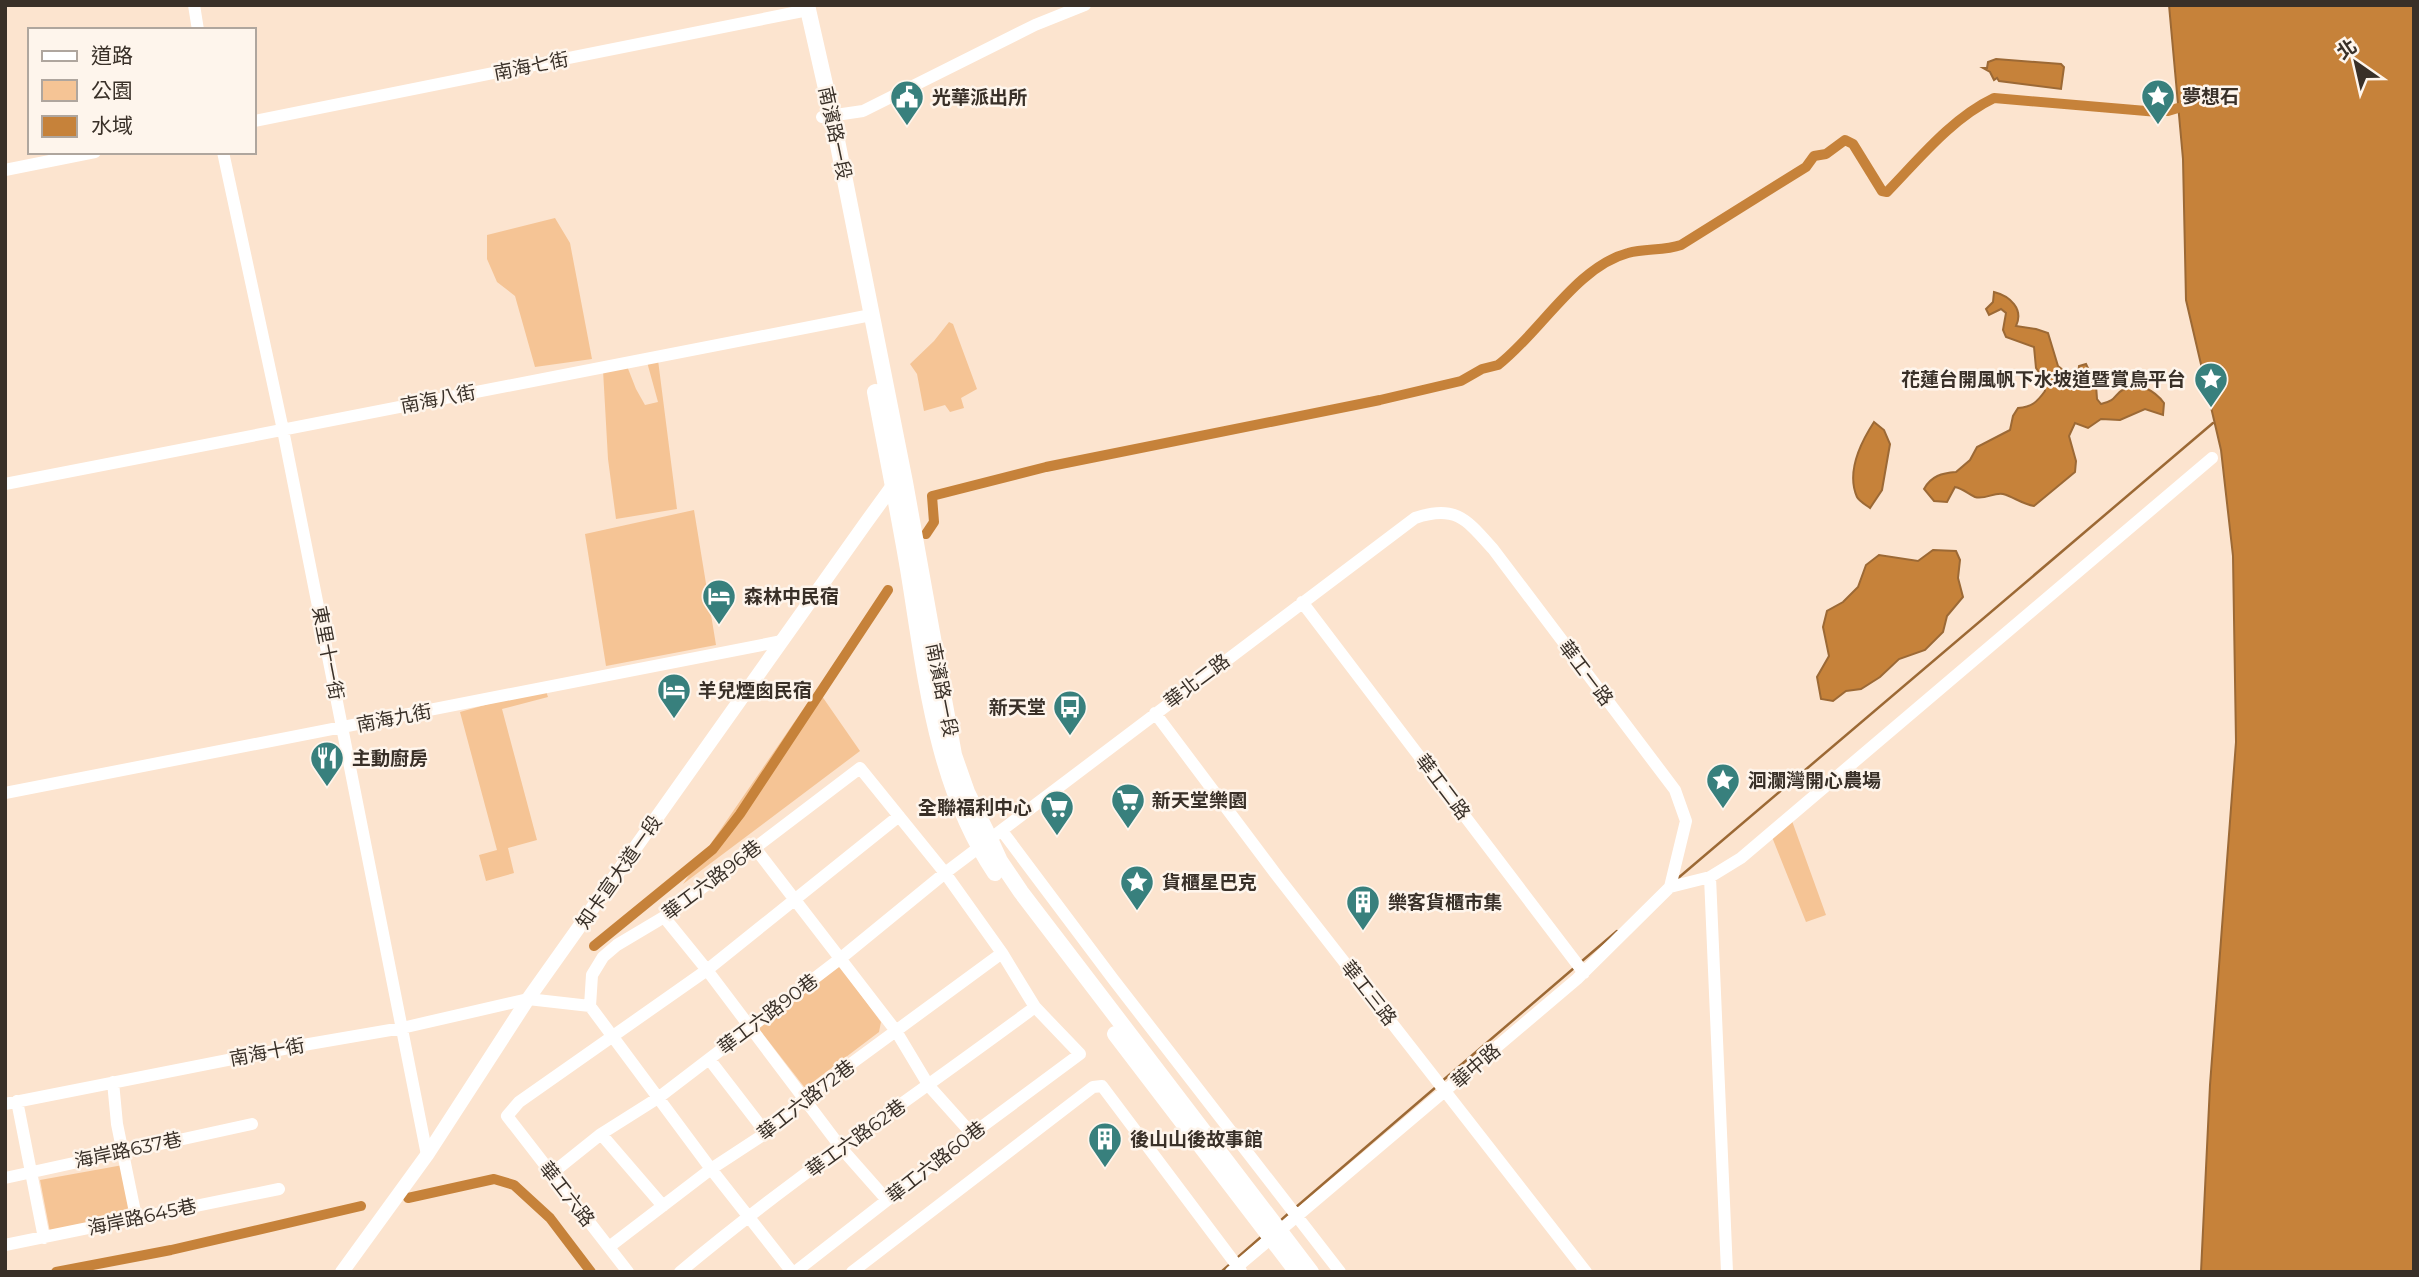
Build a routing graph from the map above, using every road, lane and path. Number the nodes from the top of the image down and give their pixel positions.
1 (194, 5) edge
2 (1085, 5) edge
3 (802, 8) edge
4 (198, 28) edge
5 (827, 116) junction
6 (256, 121) edge
7 (85, 154) edge
8 (223, 154) edge
9 (5, 170) edge
10 (866, 315) junction
11 (283, 430) junction
12 (2212, 458) dead end
13 (900, 483) junction
14 (5, 484) edge
15 (1415, 518) joint
16 (1302, 602) junction
17 (782, 641) junction
18 (1155, 713) junction
19 (342, 729) junction
20 (5, 793) edge
21 (899, 817) junction
22 (991, 839) junction
23 (755, 848) junction
24 (945, 873) junction
25 (1716, 874) junction
26 (1670, 887) junction
27 (796, 900) junction
28 (664, 917) junction
29 (1002, 953) junction
30 (841, 958) junction
31 (707, 970) junction
32 (1584, 973) junction
33 (528, 999) junction
34 (590, 1006) junction
35 (1035, 1007) junction
36 (750, 1026) junction
37 (402, 1028) junction
38 (896, 1031) junction
39 (612, 1037) junction
40 (709, 1059) junction
41 (113, 1082) junction
42 (929, 1086) junction
43 (1447, 1091) junction
44 (658, 1098) junction
45 (803, 1099) junction
46 (11, 1102) edge
47 (252, 1124) dead end
48 (766, 1133) junction
49 (601, 1134) junction
50 (972, 1134) junction
51 (842, 1149) junction
52 (123, 1151) junction
53 (427, 1155) junction
54 (710, 1169) junction
55 (32, 1172) junction
56 (551, 1174) junction
57 (5, 1178) edge
58 (279, 1189) dead end
59 (887, 1200) junction
60 (663, 1206) junction
61 (748, 1215) junction
62 (1297, 1215) junction
63 (135, 1217) junction
64 (1274, 1233) junction
65 (44, 1238) junction
66 (5, 1245) edge
67 (609, 1247) junction
68 (1237, 1270) edge
69 (342, 1272) edge
70 (628, 1272) edge
71 (680, 1272) edge
72 (793, 1272) edge
73 (852, 1272) edge
74 (1297, 1272) edge
75 (1311, 1272) edge
76 (1340, 1272) edge
77 (1586, 1272) edge
78 (1727, 1272) edge

1 - 4 street
2 - 5 street
3 - 5 main road, 南濱路一段
3 - 6 street, 南海七街
5 - 10 main road, 南濱路一段
7 - 9 street
8 - 11 street, 東里十一街
10 - 11 street, 南海八街
10 - 13 main road, 南濱路一段
11 - 14 street, 南海八街
11 - 19 street, 東里十一街
12 - 25 street
13 - 17 street, 知卡宣大道一段
13 - 22 main road, 南濱路一段
15 - 16 street, 華北二路
15 - 26 street, 華工一路
16 - 18 street, 華北二路
16 - 32 street, 華工二路
17 - 19 street, 南海九街
17 - 33 street, 知卡宣大道一段
18 - 22 street, 華北二路
18 - 43 street, 華工三路
19 - 20 street, 南海九街
19 - 37 street, 東里十一街
21 - 23 street, 華工六路96巷
21 - 24 street
21 - 27 street
22 - 24 street, 華工六路90巷
22 - 62 street
22 - 64 main road, 南濱路一段
23 - 27 street
23 - 28 street, 華工六路96巷
24 - 29 street
24 - 30 street, 華工六路90巷
25 - 26 street
25 - 78 street
26 - 32 street, 華中路
27 - 30 street
27 - 31 street
28 - 31 street
28 - 34 street, 華工六路96巷
29 - 35 street
29 - 38 street, 華工六路72巷
30 - 36 street, 華工六路90巷
30 - 38 street
31 - 36 street
31 - 39 street
32 - 43 street, 華中路
33 - 34 street, 南海十街
33 - 37 street, 南海十街
33 - 53 street, 知卡宣大道一段
34 - 39 street
35 - 42 street, 華工六路62巷
35 - 50 street, 華工六路60巷
36 - 40 street, 華工六路90巷
36 - 45 street
37 - 41 street, 南海十街
37 - 53 street, 東里十一街
38 - 42 street
38 - 45 street, 華工六路72巷
39 - 44 street
39 - 56 street, 華工六路
40 - 44 street, 華工六路90巷
40 - 48 street
41 - 46 street, 南海十街
41 - 52 street
42 - 50 street
42 - 51 street, 華工六路62巷
43 - 62 street, 華中路
43 - 77 street, 華工三路
44 - 49 street, 華工六路90巷
44 - 54 street
45 - 48 street, 華工六路72巷
45 - 51 street
46 - 55 street
47 - 52 street, 海岸路637巷
48 - 54 street, 華工六路72巷
49 - 56 street, 華工六路90巷
49 - 60 street
50 - 59 street, 華工六路60巷
51 - 59 street
51 - 61 street, 華工六路62巷
52 - 55 street, 海岸路637巷
52 - 63 street
53 - 69 street, 知卡宣大道一段
54 - 60 street, 華工六路72巷
54 - 61 street
55 - 57 street, 海岸路637巷
55 - 65 street
56 - 67 street, 華工六路
58 - 63 street, 海岸路645巷
59 - 72 street, 華工六路60巷
60 - 67 street, 華工六路72巷
61 - 71 street, 華工六路62巷
61 - 72 street
62 - 64 street, 華中路
62 - 76 street
63 - 65 street, 海岸路645巷
64 - 68 street, 華中路
64 - 74 main road, 南濱路一段
64 - 75 main road, 南濱路一段
65 - 66 street, 海岸路645巷
67 - 70 street, 華工六路
68 - 73 street

